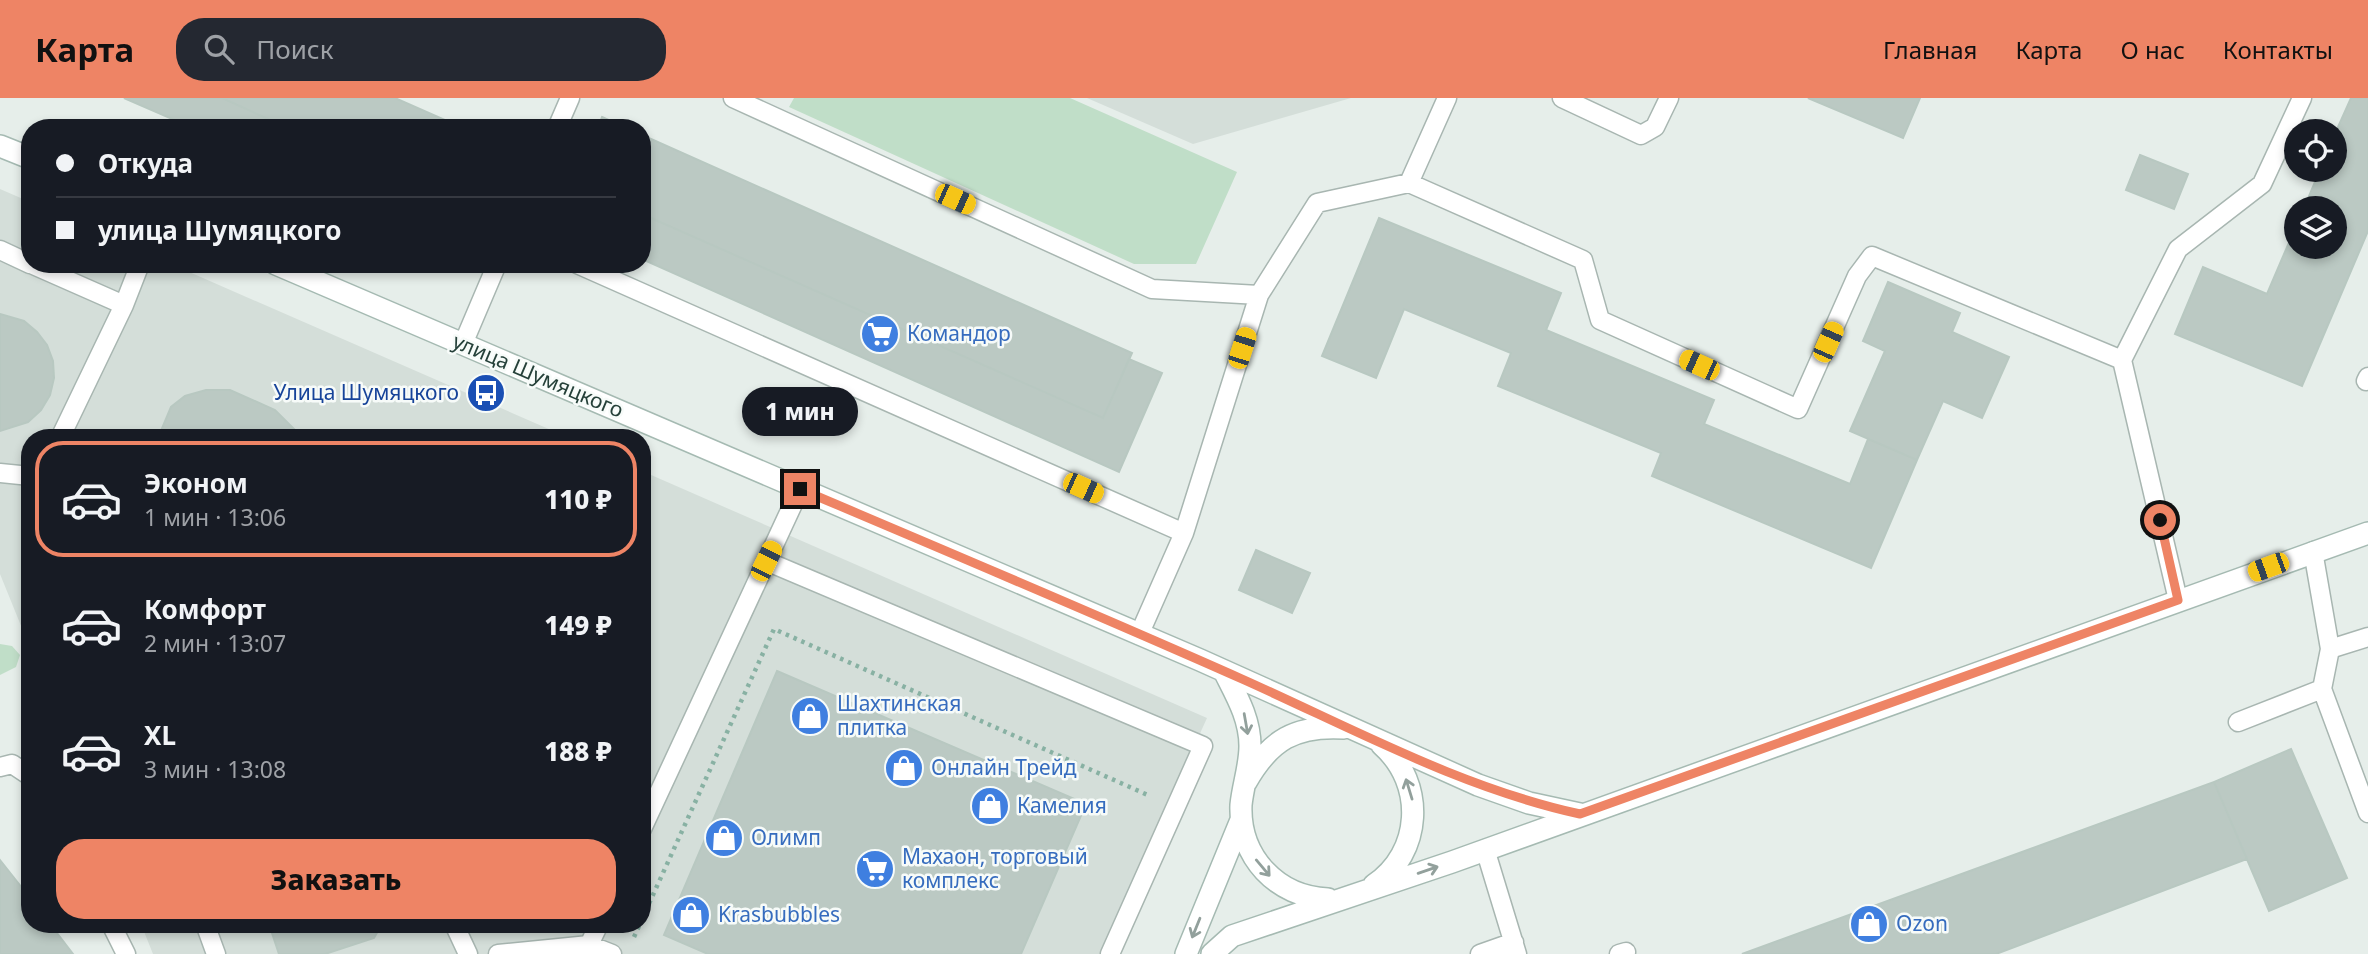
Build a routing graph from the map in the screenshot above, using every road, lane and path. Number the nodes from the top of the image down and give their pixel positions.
1 (570, 98) edge
2 (733, 98) edge
3 (1447, 98) edge
4 (1562, 98) edge
5 (1669, 98) edge
6 (2302, 98) edge
7 (561, 119) edge
8 (0, 146) edge
9 (21, 154) edge
10 (1409, 183) junction
11 (0, 250) edge
12 (21, 259) edge
13 (51, 273) edge
14 (136, 273) edge
15 (297, 273) edge
16 (494, 273) edge
17 (597, 273) edge
18 (1259, 295) junction
19 (124, 305) junction
20 (463, 344) junction
21 (2122, 360) junction
22 (64, 429) edge
23 (0, 473) edge
24 (21, 475) edge
25 (800, 489) junction
26 (1184, 533) junction
27 (2368, 533) edge
28 (2313, 551) junction
29 (766, 561) junction
30 (2178, 600) junction
31 (1139, 635) junction
32 (2368, 638) edge
33 (2330, 649) junction
34 (1224, 671) junction
35 (2322, 690) junction
36 (2238, 722) dead end
37 (1372, 737) junction
38 (0, 766) edge
39 (21, 770) edge
40 (1246, 782) junction
41 (1176, 808) junction
42 (651, 810) edge
43 (2368, 813) edge
44 (1580, 814) junction
45 (1241, 820) junction
46 (1485, 849) junction
47 (1364, 892) junction
48 (651, 899) edge
49 (1338, 900) junction
50 (116, 933) edge
51 (208, 933) edge
52 (458, 933) edge
53 (595, 933) edge
54 (589, 945) junction
55 (1516, 948) edge
56 (126, 954) edge
57 (216, 954) edge
58 (468, 954) edge
59 (498, 954) edge
60 (612, 954) edge
61 (1110, 954) edge
62 (1186, 954) edge
63 (1212, 954) edge
64 (1480, 954) edge

1 - 7 lane
2 - 18 lane
3 - 10 lane
4 - 5 lane
6 - 21 lane
8 - 9 street
10 - 18 lane
10 - 21 lane
11 - 12 lane
13 - 19 lane
14 - 19 lane
15 - 20 street, улица Шумяцкого
16 - 20 lane
17 - 26 lane
18 - 26 lane
19 - 22 lane
20 - 25 street, улица Шумяцкого
21 - 30 lane
23 - 24 lane
25 - 29 lane
25 - 31 street, улица Шумяцкого
26 - 31 lane
27 - 28 street
28 - 30 street
28 - 33 lane
29 - 41 lane
29 - 42 lane
30 - 44 street
31 - 34 street, улица Шумяцкого
32 - 33 lane
33 - 35 lane
34 - 37 street, улица Шумяцкого
34 -> 40 street
35 - 36 lane
35 - 43 lane
37 - 40 street
37 - 44 street
47 -> 37 street
38 - 39 lane
40 - 45 street
41 - 48 path
41 - 61 lane
44 - 46 street
45 -> 49 street
45 -> 62 street
47 -> 46 street
46 - 55 lane
47 - 49 street
49 - 63 street
50 - 56 lane
51 - 57 lane
52 - 58 lane
53 - 54 lane
54 - 59 lane
54 - 60 lane
55 - 64 lane

